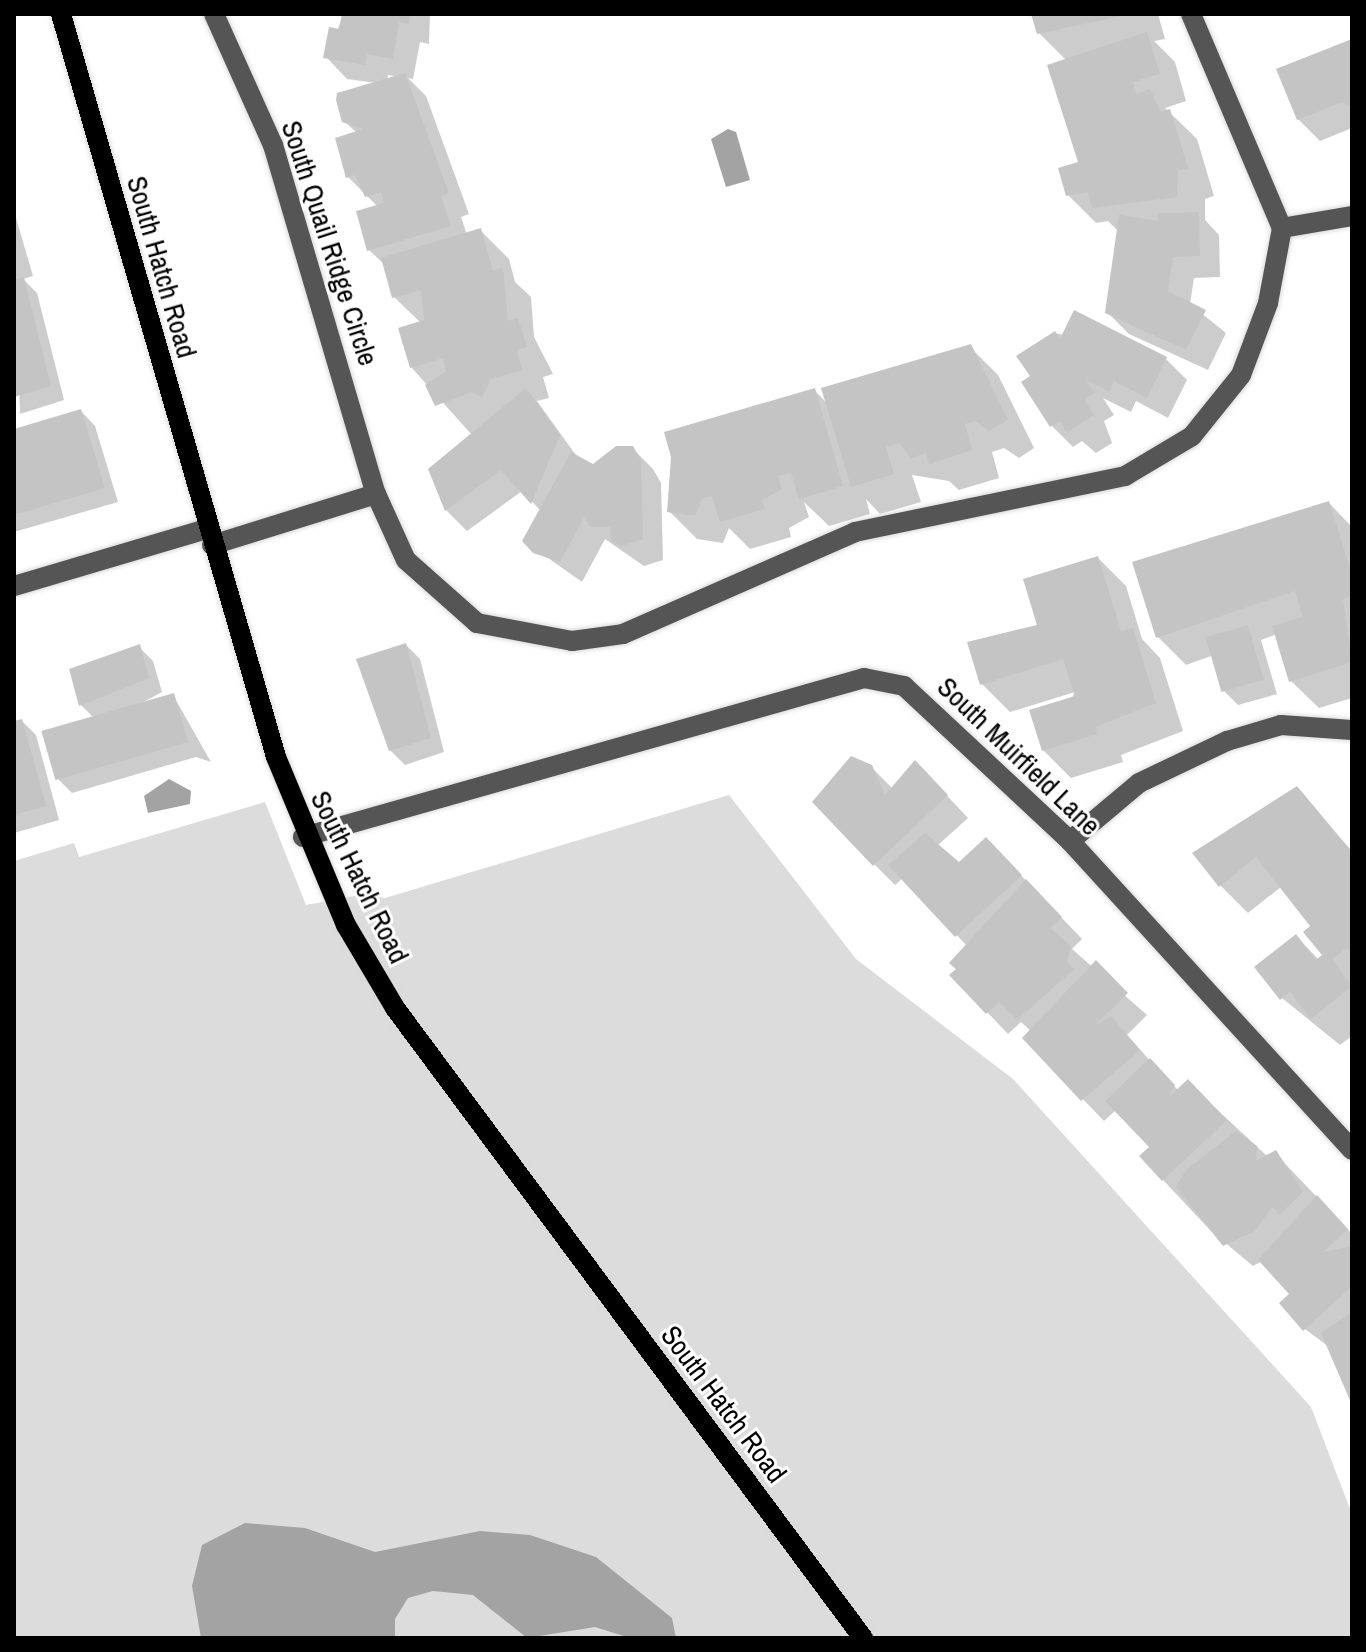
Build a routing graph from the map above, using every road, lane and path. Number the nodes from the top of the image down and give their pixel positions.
1 (61, 14) edge
2 (214, 14) edge
3 (1191, 14) edge
4 (1352, 216) edge
5 (1282, 228) junction
6 (376, 494) junction
7 (210, 537) junction
8 (14, 586) edge
9 (1352, 730) edge
10 (303, 837) junction
11 (1070, 841) junction
12 (1352, 1150) edge
13 (863, 1638) edge

1 - 7 main road, South Hatch Road
2 - 6 street, South Quail Ridge Circle
3 - 5 street
4 - 5 street
5 - 6 street, South Quail Ridge Circle
6 - 7 street
7 - 8 street
7 - 10 main road, South Hatch Road
9 - 11 street
10 - 11 street, South Muirfield Lane
10 - 13 main road, South Hatch Road
11 - 12 street, South Muirfield Lane

